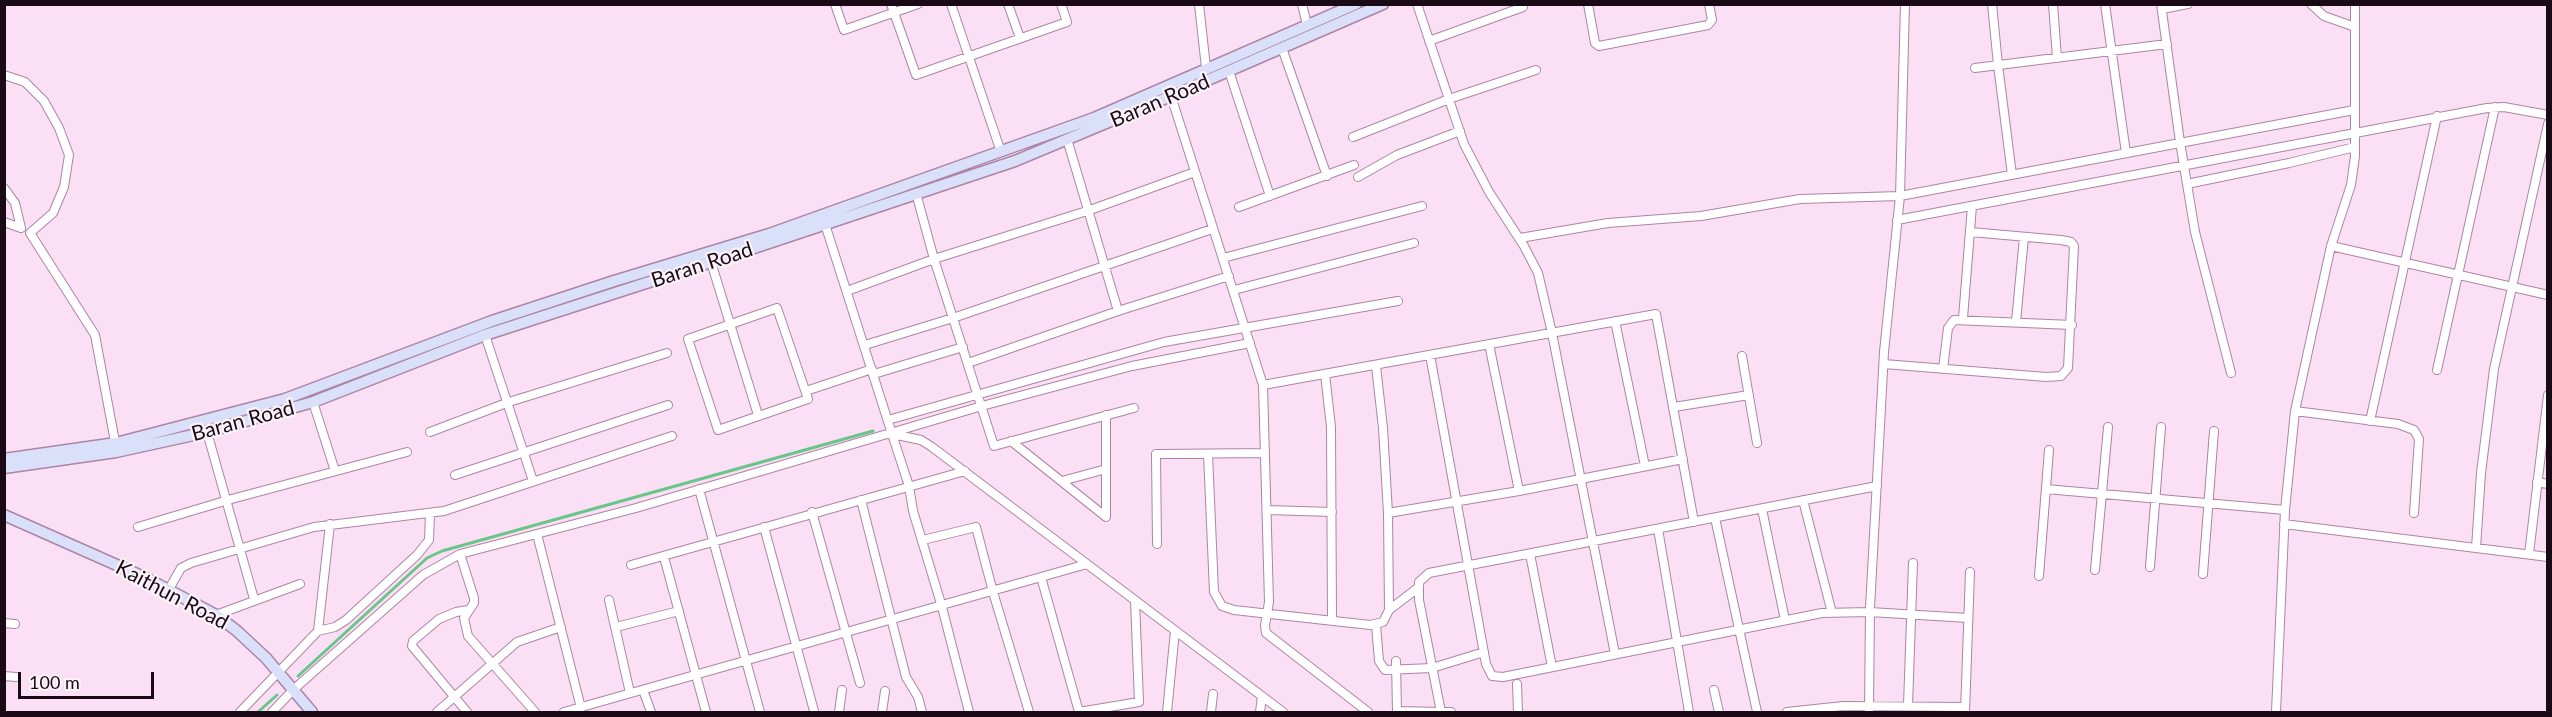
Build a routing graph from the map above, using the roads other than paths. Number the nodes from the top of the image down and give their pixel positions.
1 (835, 4) edge
2 (918, 4) edge
3 (951, 4) edge
4 (1008, 4) edge
5 (1061, 4) edge
6 (1199, 4) edge
7 (1302, 4) edge
8 (1356, 4) edge
9 (1383, 4) edge
10 (1417, 4) edge
11 (1588, 4) edge
12 (1709, 4) edge
13 (1905, 4) edge
14 (1992, 4) edge
15 (2053, 4) edge
16 (2105, 4) edge
17 (2188, 4) edge
18 (2311, 4) edge
19 (2355, 4) edge
20 (1523, 7) dead end
21 (2162, 7) edge
22 (892, 8) edge
23 (1307, 25) junction
24 (2355, 27) junction
25 (1020, 38) junction
26 (1429, 41) junction
27 (2167, 44) junction
28 (1282, 48) junction
29 (2112, 51) junction
30 (968, 56) junction
31 (2057, 58) junction
32 (1998, 65) junction
33 (1206, 68) junction
34 (1975, 68) dead end
35 (1536, 70) dead end
36 (1229, 71) junction
37 (4, 75) edge
38 (1171, 96) junction
39 (1449, 99) junction
40 (2495, 107) junction
41 (2354, 110) junction
42 (2547, 115) edge
43 (2437, 116) junction
44 (2547, 124) edge
45 (1460, 131) junction
46 (2354, 132) junction
47 (1353, 136) dead end
48 (1067, 139) junction
49 (2180, 142) junction
50 (2355, 147) junction
51 (1001, 152) junction
52 (2126, 153) junction
53 (1354, 165) dead end
54 (2184, 165) junction
55 (1195, 172) junction
56 (2012, 175) junction
57 (1327, 176) junction
58 (1358, 177) dead end
59 (2187, 184) junction
60 (4, 188) edge
61 (916, 193) junction
62 (1270, 196) junction
63 (1900, 196) junction
64 (1972, 206) junction
65 (1239, 207) dead end
66 (1422, 207) dead end
67 (1090, 210) junction
68 (824, 219) junction
69 (1897, 220) junction
70 (4, 222) edge
71 (21, 228) junction
72 (1212, 229) junction
73 (1971, 232) junction
74 (30, 233) junction
75 (2024, 237) junction
76 (1520, 238) junction
77 (1414, 243) dead end
78 (2331, 246) junction
79 (1223, 258) junction
80 (934, 259) junction
81 (711, 262) junction
82 (2405, 263) junction
83 (1107, 267) junction
84 (2459, 275) junction
85 (1229, 276) junction
86 (2512, 287) junction
87 (1234, 290) junction
88 (847, 291) junction
89 (2547, 295) edge
90 (1398, 301) dead end
91 (1118, 311) junction
92 (953, 318) junction
93 (1963, 318) junction
94 (1615, 321) junction
95 (2016, 322) junction
96 (731, 324) junction
97 (2072, 325) junction
98 (1245, 327) junction
99 (1552, 333) junction
100 (485, 335) junction
101 (1250, 343) junction
102 (1489, 344) junction
103 (865, 345) junction
104 (963, 347) junction
105 (667, 353) dead end
106 (1430, 355) junction
107 (1742, 356) dead end
108 (396, 363) junction
109 (968, 363) junction
110 (1884, 364) junction
111 (1376, 366) junction
112 (1943, 369) junction
113 (2437, 370) dead end
114 (873, 372) junction
115 (2231, 373) dead end
116 (1325, 374) junction
117 (1263, 385) junction
118 (806, 391) junction
119 (979, 394) junction
120 (2547, 394) edge
121 (1749, 395) junction
122 (313, 402) junction
123 (509, 402) junction
124 (668, 405) dead end
125 (982, 406) junction
126 (1674, 407) junction
127 (1134, 408) dead end
128 (2295, 411) junction
129 (758, 415) junction
130 (1106, 415) junction
131 (888, 420) junction
132 (2370, 421) junction
133 (2108, 427) dead end
134 (2161, 427) dead end
135 (2214, 431) dead end
136 (207, 432) junction
137 (430, 432) dead end
138 (892, 434) junction
139 (672, 436) dead end
140 (1011, 441) junction
141 (1757, 443) dead end
142 (116, 447) junction
143 (2049, 450) dead end
144 (406, 452) dead end
145 (524, 453) junction
146 (1208, 453) junction
147 (1265, 453) junction
148 (4, 459) edge
149 (1683, 459) junction
150 (1645, 466) junction
151 (4, 468) edge
152 (1106, 469) junction
153 (335, 471) junction
154 (965, 471) junction
155 (455, 475) dead end
156 (1579, 478) junction
157 (533, 481) junction
158 (1062, 481) junction
159 (2537, 482) junction
160 (2547, 484) edge
161 (909, 486) junction
162 (1877, 486) junction
163 (699, 489) junction
164 (2046, 489) junction
165 (1518, 491) junction
166 (2103, 494) junction
167 (2156, 498) junction
168 (228, 500) junction
169 (861, 500) junction
170 (1803, 500) junction
171 (1455, 503) junction
172 (2209, 503) junction
173 (1762, 509) junction
174 (1267, 510) junction
175 (2285, 510) junction
176 (812, 512) junction
177 (1332, 512) junction
178 (1388, 513) junction
179 (2414, 513) dead end
180 (430, 514) junction
181 (4, 515) edge
182 (1715, 518) junction
183 (1694, 522) junction
184 (330, 524) junction
185 (2284, 524) junction
186 (138, 527) dead end
187 (764, 527) junction
188 (1658, 529) junction
189 (537, 534) junction
190 (923, 540) junction
191 (714, 542) junction
192 (1593, 542) junction
193 (1157, 544) dead end
194 (241, 548) junction
195 (2476, 548) junction
196 (1530, 554) junction
197 (2529, 554) junction
198 (460, 555) junction
199 (664, 556) junction
200 (2547, 557) edge
201 (1913, 563) dead end
202 (1087, 564) junction
203 (632, 565) dead end
204 (1467, 565) junction
205 (2150, 567) dead end
206 (2095, 570) dead end
207 (1970, 572) dead end
208 (2203, 574) dead end
209 (2039, 576) dead end
210 (1041, 578) junction
211 (300, 584) dead end
212 (1419, 586) junction
213 (169, 589) junction
214 (993, 592) junction
215 (254, 599) junction
216 (609, 600) dead end
217 (1135, 600) junction
218 (942, 607) junction
219 (468, 610) junction
220 (1389, 610) junction
221 (679, 611) junction
222 (1870, 612) junction
223 (1268, 613) junction
224 (1832, 613) junction
225 (216, 615) junction
226 (1911, 615) junction
227 (1968, 618) junction
228 (891, 620) junction
229 (1332, 620) junction
230 (1785, 620) junction
231 (4, 623) edge
232 (15, 624) dead end
233 (1376, 625) junction
234 (561, 627) junction
235 (615, 627) junction
236 (1739, 629) junction
237 (318, 631) junction
238 (1175, 631) junction
239 (845, 633) junction
240 (1678, 642) junction
241 (797, 647) junction
242 (1484, 652) junction
243 (1615, 654) junction
244 (746, 661) junction
245 (1396, 661) dead end
246 (491, 663) junction
247 (1552, 667) junction
248 (1432, 668) junction
249 (1396, 671) junction
250 (280, 672) junction
251 (696, 675) junction
252 (4, 676) edge
253 (16, 677) dead end
254 (860, 683) dead end
255 (1517, 684) dead end
256 (293, 690) junction
257 (643, 690) junction
258 (842, 690) dead end
259 (1714, 690) dead end
260 (885, 691) dead end
261 (630, 693) junction
262 (1213, 694) dead end
263 (1262, 696) junction
264 (454, 697) junction
265 (1908, 705) junction
266 (581, 708) junction
267 (1869, 709) edge
268 (1918, 709) edge
269 (1826, 710) edge
270 (1965, 710) edge
271 (814, 711) edge
272 (240, 712) edge
273 (272, 712) edge
274 (312, 712) edge
275 (437, 712) edge
276 (467, 712) edge
277 (535, 712) edge
278 (564, 712) edge
279 (651, 712) edge
280 (706, 712) edge
281 (760, 712) edge
282 (839, 712) edge
283 (882, 712) edge
284 (922, 712) edge
285 (969, 712) edge
286 (1029, 712) edge
287 (1167, 712) edge
288 (1211, 712) edge
289 (1260, 712) edge
290 (1283, 712) edge
291 (1368, 712) edge
292 (1397, 712) edge
293 (1436, 712) edge
294 (1451, 712) edge
295 (1518, 712) edge
296 (1689, 712) edge
297 (1719, 712) edge
298 (1757, 712) edge
299 (1787, 712) edge
300 (2276, 712) edge

1 - 22 street
2 - 22 street
3 - 30 street
4 - 25 street
5 - 25 street
6 - 33 street
7 - 23 street
8 - 23 main road, Baran Road
9 - 28 main road, Baran Road
10 - 26 street
11 - 12 street
13 - 63 street
14 - 32 street
15 - 31 street
16 - 29 street
17 - 21 street
18 - 24 street
19 - 24 street
20 - 26 street
21 - 27 street
22 - 30 street
23 - 33 main road, Baran Road
24 - 41 street
25 - 30 street
26 - 39 street
27 - 29 street
27 - 49 street
28 - 36 main road, Baran Road
28 - 57 street
29 - 31 street
29 - 52 street
30 - 51 street
31 - 32 street
32 - 34 street
32 - 56 street
33 - 51 main road, Baran Road
35 - 39 street
36 - 38 main road, Baran Road
36 - 62 street
37 - 74 street
38 - 48 main road, Baran Road
38 - 55 street
39 - 45 street
39 - 47 street
40 - 42 street
40 - 43 street
40 - 84 street
41 - 46 street
41 - 49 street
43 - 46 street
43 - 82 street
44 - 86 street
45 - 58 street
45 - 76 street
46 - 50 street
46 - 54 street
48 - 61 main road, Baran Road
48 - 67 street
49 - 52 street
49 - 54 street
50 - 59 street
50 - 78 street
51 - 68 main road, Baran Road
52 - 56 street
53 - 57 street
54 - 59 street
54 - 64 street
55 - 67 street
55 - 72 street
56 - 63 street
57 - 62 street
59 - 115 street
60 - 71 street
61 - 68 main road, Baran Road
61 - 80 street
62 - 65 street
63 - 69 street
63 - 76 street
64 - 69 street
64 - 73 street
66 - 79 street
67 - 80 street
67 - 83 street
68 - 81 main road, Baran Road
68 - 88 street
68 - 108 main road, Baran Road
69 - 110 street
70 - 71 street
71 - 74 street
72 - 79 street
72 - 83 street
73 - 75 street
73 - 93 street
74 - 142 street
75 - 95 street
75 - 97 street
76 - 99 street
77 - 87 street
78 - 82 street
78 - 128 street
79 - 85 street
80 - 88 street
80 - 92 street
81 - 96 street
81 - 100 main road, Baran Road
82 - 84 street
82 - 132 street
83 - 91 street
83 - 92 street
84 - 86 street
84 - 113 street
85 - 87 street
85 - 91 street
86 - 89 street
86 - 195 street
87 - 98 street
88 - 103 street
90 - 98 street
91 - 109 street
92 - 103 street
92 - 104 street
93 - 95 street
93 - 112 street
94 - 99 street
94 - 126 street
94 - 150 street
95 - 97 street
96 - 118 street
96 - 129 street
96 - 129 street
97 - 112 street
98 - 101 street
98 - 119 street
99 - 102 street
99 - 156 street
100 - 108 main road, Baran Road
100 - 123 street
101 - 117 street
101 - 125 street
102 - 106 street
102 - 165 street
103 - 114 street
104 - 109 street
104 - 114 street
105 - 123 street
106 - 111 street
106 - 171 street
107 - 121 street
108 - 122 main road, Baran Road
108 - 142 main road, Baran Road
109 - 119 street
110 - 112 street
110 - 162 street
111 - 116 street
111 - 178 street
114 - 118 street
114 - 131 street
116 - 117 street
116 - 177 street
117 - 147 street
118 - 129 street
119 - 125 street
119 - 131 street
120 - 159 street
121 - 126 street
121 - 141 street
122 - 136 main road, Baran Road
122 - 153 street
123 - 137 street
123 - 145 street
124 - 145 street
125 - 138 street
125 - 140 street
126 - 149 street
127 - 130 street
128 - 132 street
128 - 175 street
130 - 140 street
130 - 152 street
131 - 138 street
132 - 179 street
133 - 166 street
134 - 167 street
135 - 172 street
136 - 142 main road, Baran Road
136 - 168 street
138 - 154 street
138 - 161 street
138 - 163 street
139 - 157 street
140 - 158 street
142 - 148 main road, Baran Road
142 - 151 main road, Baran Road
143 - 164 street
144 - 153 street
145 - 155 street
145 - 157 street
146 - 147 street
146 - 193 street
146 - 223 street
147 - 174 street
149 - 150 street
149 - 183 street
150 - 156 street
152 - 158 street
152 - 158 street
153 - 168 street
154 - 161 street
154 - 202 street
156 - 165 street
156 - 192 street
157 - 180 street
159 - 160 street
159 - 197 street
161 - 169 street
161 - 190 street
162 - 170 street
162 - 222 street
163 - 189 street
163 - 191 street
164 - 166 street
164 - 209 street
165 - 171 street
166 - 167 street
166 - 206 street
167 - 172 street
167 - 205 street
168 - 186 street
168 - 194 street
169 - 176 street
169 - 228 street
170 - 173 street
170 - 224 street
171 - 178 street
171 - 204 street
172 - 175 street
172 - 208 street
173 - 182 street
173 - 230 street
174 - 177 street
174 - 223 street
175 - 185 street
176 - 187 street
176 - 239 street
177 - 229 street
178 - 220 street
180 - 184 street
180 - 237 street
181 - 213 main road, Kaithun Road
182 - 183 street
182 - 236 street
183 - 188 street
184 - 194 street
184 - 237 street
185 - 195 street
185 - 300 street
187 - 191 street
187 - 241 street
188 - 192 street
188 - 240 street
189 - 198 street
189 - 234 street
190 - 214 street
190 - 218 street
191 - 199 street
191 - 244 street
192 - 196 street
192 - 243 street
194 - 213 street
194 - 215 street
195 - 197 street
196 - 204 street
196 - 247 street
197 - 200 street
198 - 219 street
198 - 256 street
199 - 203 street
199 - 221 street
201 - 226 street
202 - 210 street
202 - 217 street
204 - 212 street
204 - 242 street
207 - 227 street
210 - 214 street
210 - 217 street
211 - 215 street
212 - 220 street
212 - 248 street
213 - 225 main road, Kaithun Road
214 - 218 street
214 - 286 street
215 - 225 street
216 - 235 street
217 - 238 street
218 - 228 street
218 - 285 street
219 - 246 street
219 - 264 street
220 - 233 street
221 - 235 street
221 - 251 street
222 - 224 street
222 - 226 street
222 - 267 street
223 - 229 street
223 - 291 street
224 - 230 street
225 - 250 main road, Kaithun Road
226 - 227 street
226 - 265 street
227 - 270 street
228 - 239 street
228 - 284 street
229 - 233 street
230 - 236 street
231 - 232 street
233 - 249 street
234 - 246 street
234 - 266 street
235 - 261 street
236 - 240 street
236 - 298 street
237 - 250 street
238 - 263 street
238 - 287 street
239 - 241 street
239 - 254 street
240 - 243 street
240 - 296 street
241 - 244 street
241 - 271 street
242 - 247 street
242 - 248 street
243 - 247 street
244 - 251 street
244 - 281 street
245 - 249 street
246 - 264 street
246 - 277 street
248 - 249 street
248 - 293 street
249 - 292 street
250 - 256 main road, Kaithun Road
250 - 272 street
251 - 257 street
251 - 280 street
252 - 253 street
255 - 295 street
256 - 273 street
256 - 274 main road, Kaithun Road
257 - 261 street
257 - 279 street
258 - 282 street
259 - 297 street
260 - 283 street
261 - 266 street
262 - 288 street
263 - 289 street
263 - 290 street
264 - 275 street
264 - 276 street
265 - 267 street
265 - 268 street
266 - 278 street
267 - 269 street
268 - 270 street
269 - 299 street
292 - 293 street
293 - 294 street

